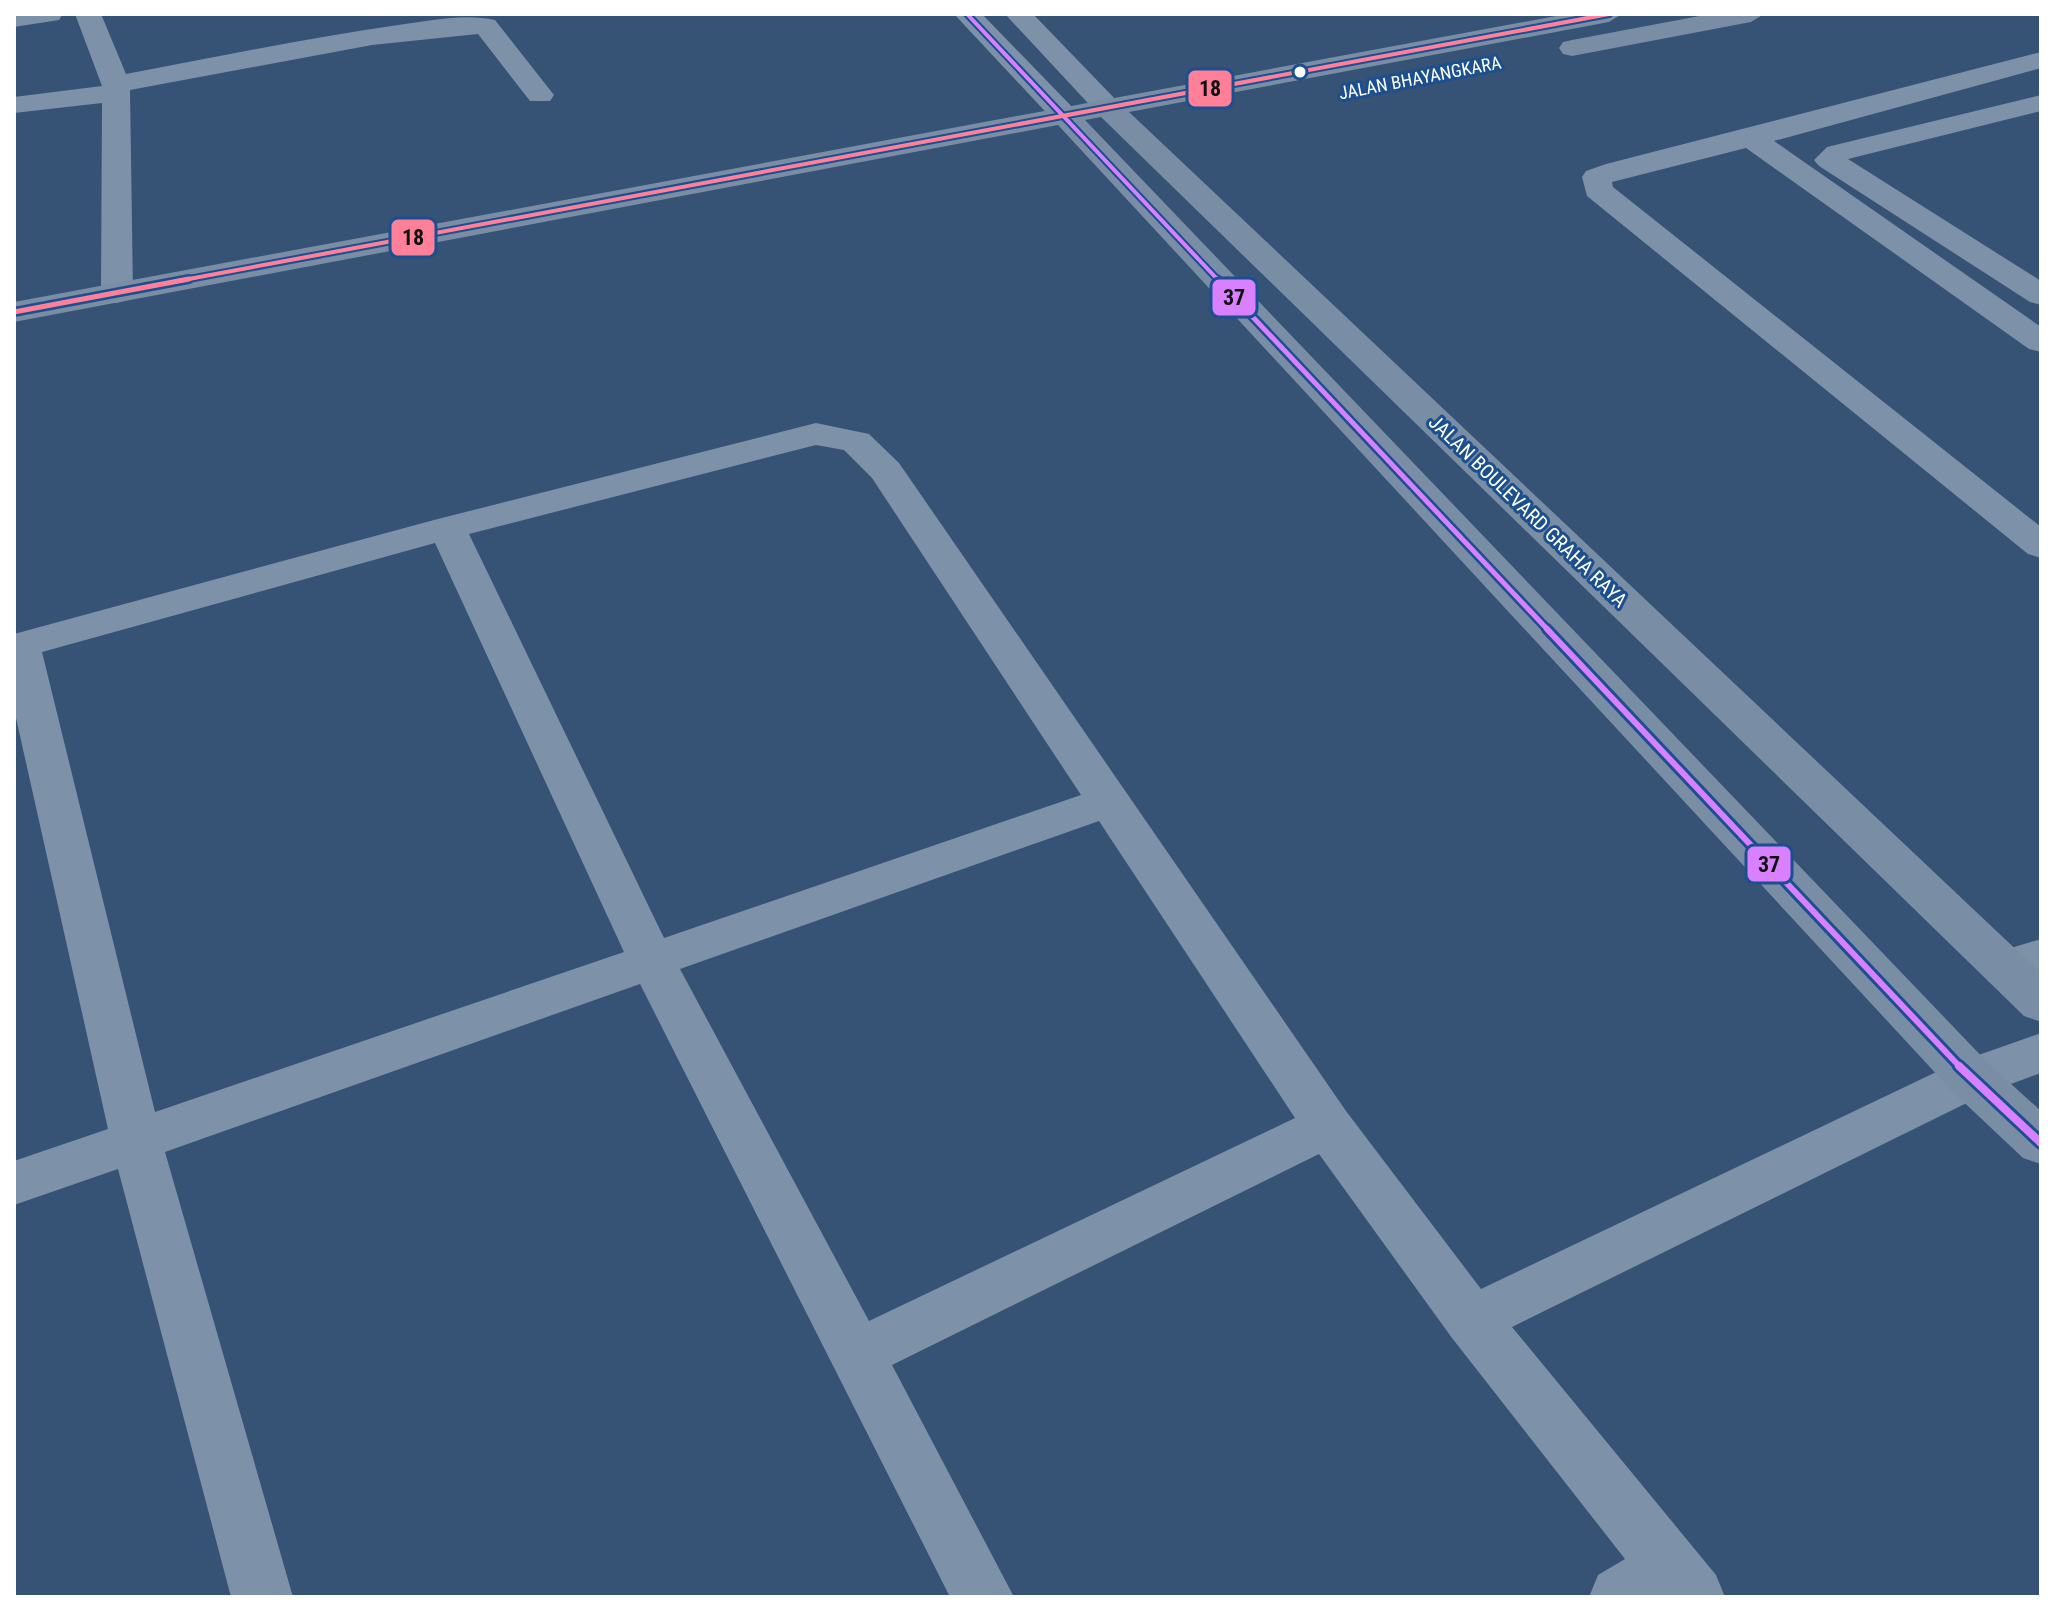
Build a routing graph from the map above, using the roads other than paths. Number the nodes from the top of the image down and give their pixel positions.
1 (50, 14) edge
2 (88, 14) edge
3 (967, 14) edge
4 (1018, 14) edge
5 (1609, 14) edge
6 (1751, 14) edge
7 (14, 19) edge
8 (1553, 52) dead end
9 (2041, 60) edge
10 (116, 88) junction
11 (540, 95) dead end
12 (2041, 103) edge
13 (14, 105) edge
14 (1112, 126) junction
15 (1751, 138) junction
16 (2041, 262) edge
17 (2005, 273) junction
18 (117, 293) junction
19 (2041, 295) edge
20 (14, 312) edge
21 (2041, 342) edge
22 (447, 528) junction
23 (2041, 546) edge
24 (17, 646) edge
25 (1110, 801) junction
26 (652, 961) junction
27 (2023, 962) edge
28 (2041, 1003) edge
29 (2041, 1053) edge
30 (1971, 1078) junction
31 (1328, 1126) junction
32 (136, 1140) junction
33 (2041, 1143) edge
34 (14, 1183) edge
35 (1472, 1320) junction
36 (859, 1353) junction
37 (1661, 1587) edge
38 (974, 1594) edge
39 (262, 1597) edge

1 - 7 street
2 - 10 street
3 - 14 street, JALAN BOULEVARD GRAHA RAYA
4 - 14 street, JALAN BOULEVARD GRAHA RAYA
5 - 14 main road, JALAN BHAYANGKARA
6 - 8 main road
9 - 15 street
10 - 11 street
10 - 13 street
10 - 18 street
12 - 17 street
14 - 18 main road
14 - 27 main road, JALAN BOULEVARD GRAHA RAYA
14 - 30 main road, JALAN BOULEVARD GRAHA RAYA
15 - 21 street
15 - 23 street
16 - 17 street
17 - 19 street
18 - 20 main road
22 - 24 street
22 - 25 street
22 - 26 street
24 - 32 street
25 - 26 street
25 - 31 street
26 - 32 street
26 - 36 street
27 - 28 main road, JALAN BOULEVARD GRAHA RAYA
29 - 30 street
30 - 33 main road, JALAN BOULEVARD GRAHA RAYA
30 - 35 street
31 - 35 street
31 - 36 street
32 - 34 street
32 - 39 street
35 - 37 street
36 - 38 street

